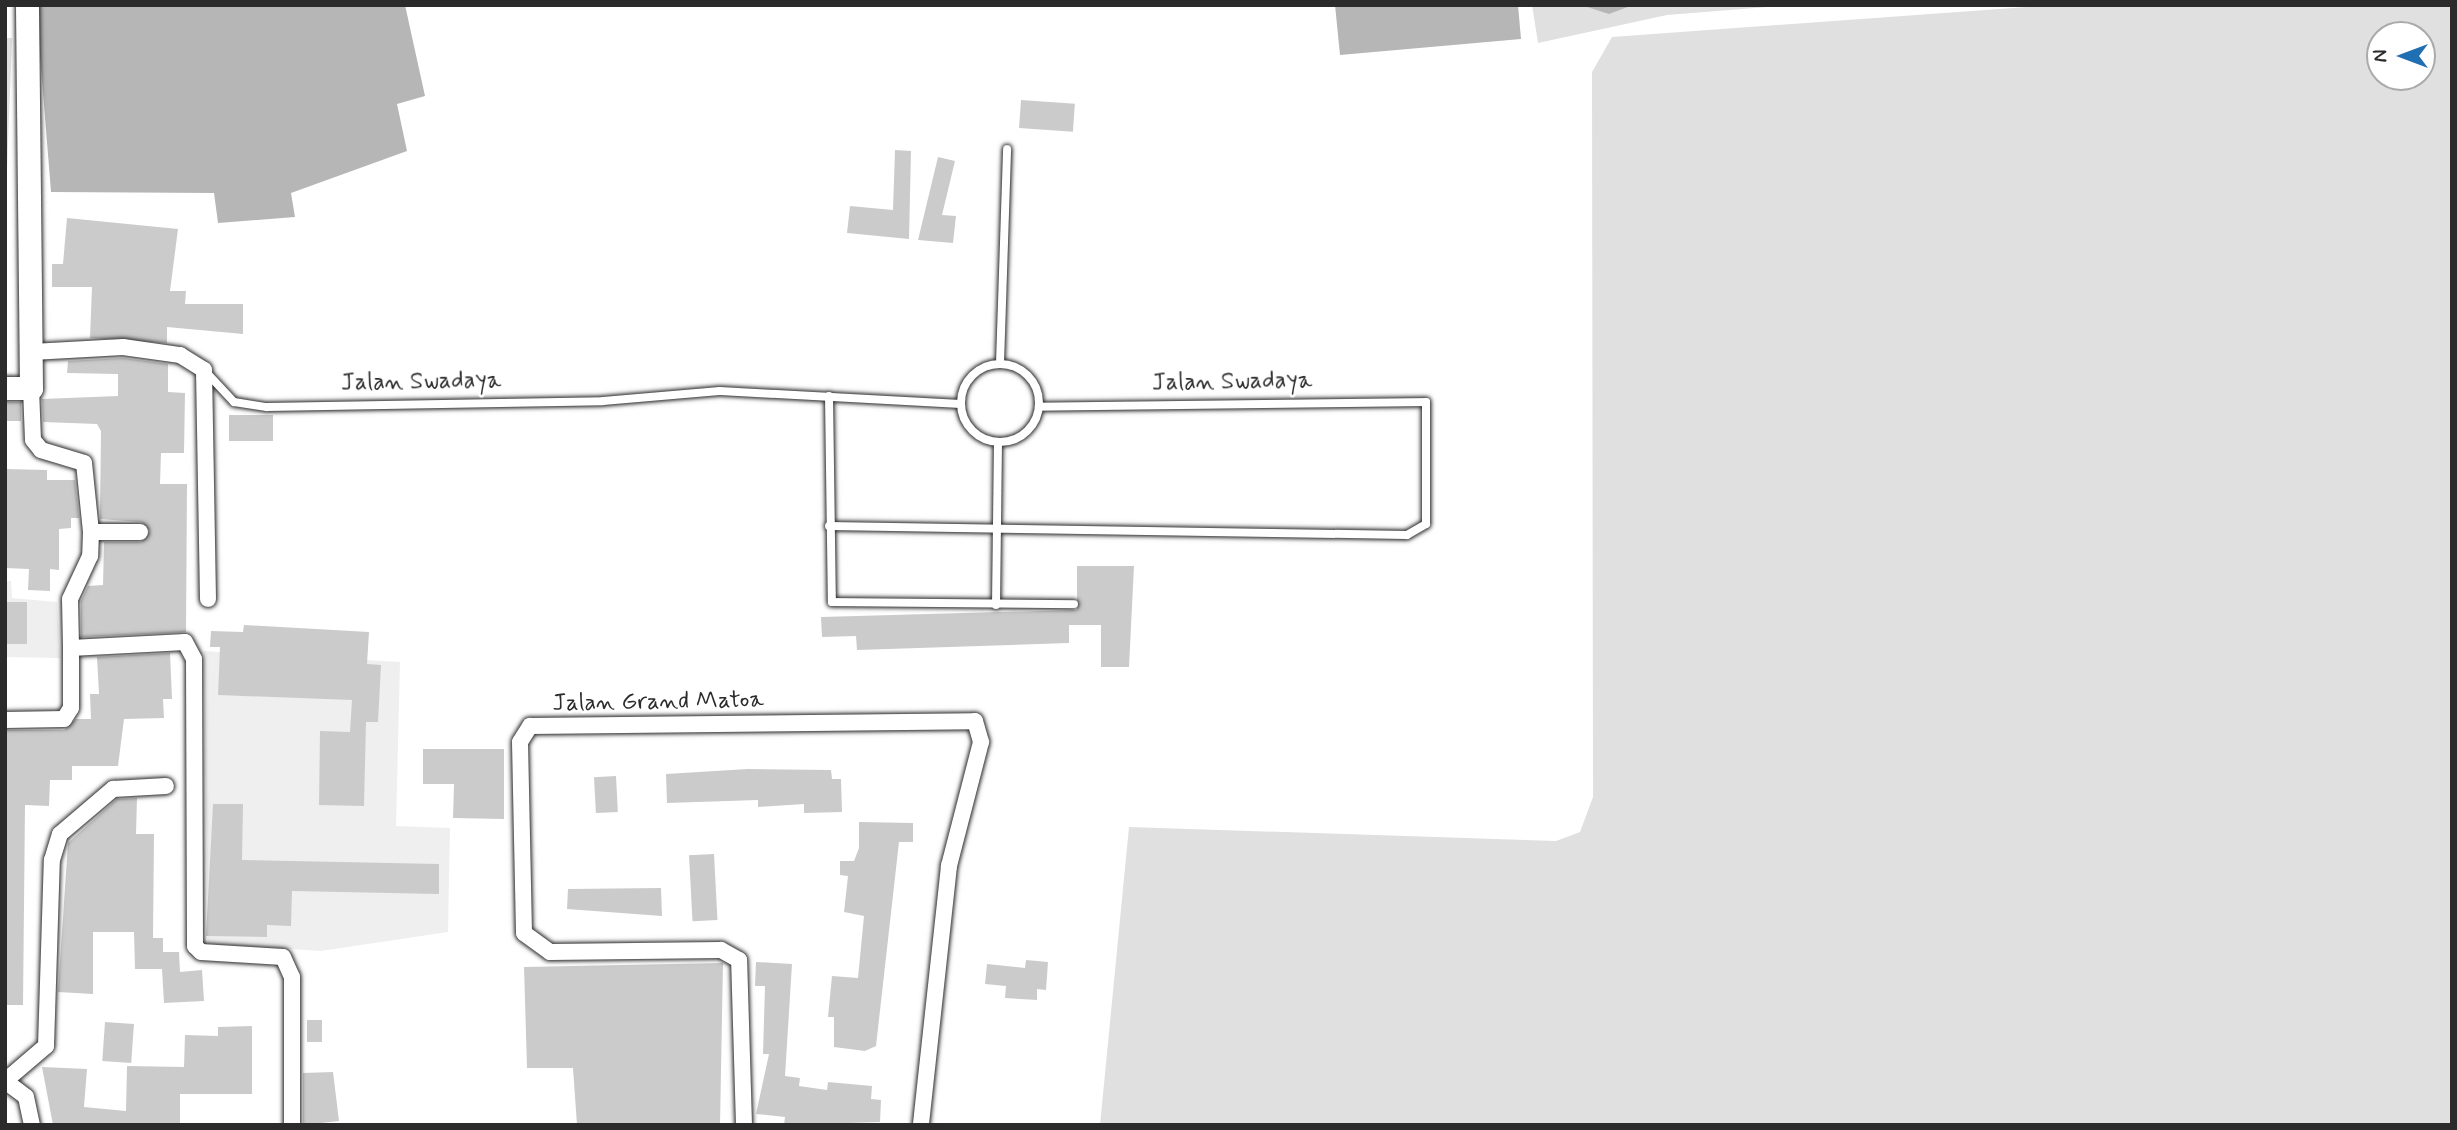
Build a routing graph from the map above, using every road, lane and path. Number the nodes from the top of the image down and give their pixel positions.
1 (27, 5) edge
2 (1007, 149) dead end
3 (32, 352) junction
4 (1000, 363) junction
5 (204, 370) junction
6 (5, 388) edge
7 (31, 388) junction
8 (829, 396) junction
9 (961, 404) junction
10 (1039, 407) junction
11 (998, 443) junction
12 (829, 526) junction
13 (998, 526) junction
14 (91, 532) junction
15 (140, 533) dead end
16 (208, 599) dead end
17 (1074, 604) dead end
18 (996, 605) junction
19 (71, 648) junction
20 (5, 720) edge
21 (166, 786) dead end
22 (5, 1081) edge
23 (32, 1125) edge
24 (292, 1125) edge
25 (744, 1125) edge
26 (921, 1125) edge

1 - 3 street
2 - 4 lane
3 - 5 street, Jalan Swadaya
3 - 7 street
4 - 9 lane
4 - 10 lane
5 - 8 lane, Jalan Swadaya
5 - 16 street
6 - 7 street
7 - 14 street
8 - 9 lane, Jalan Swadaya
8 - 12 lane
9 - 11 lane
10 - 11 lane
10 - 13 lane, Jalan Swadaya
11 - 13 lane
12 - 13 lane
12 - 18 lane
13 - 18 lane
14 - 15 street
14 - 19 street
17 - 18 lane
19 - 20 street
19 - 24 street
21 - 22 street
22 - 23 street
25 - 26 street, Jalan Grand Matoa

